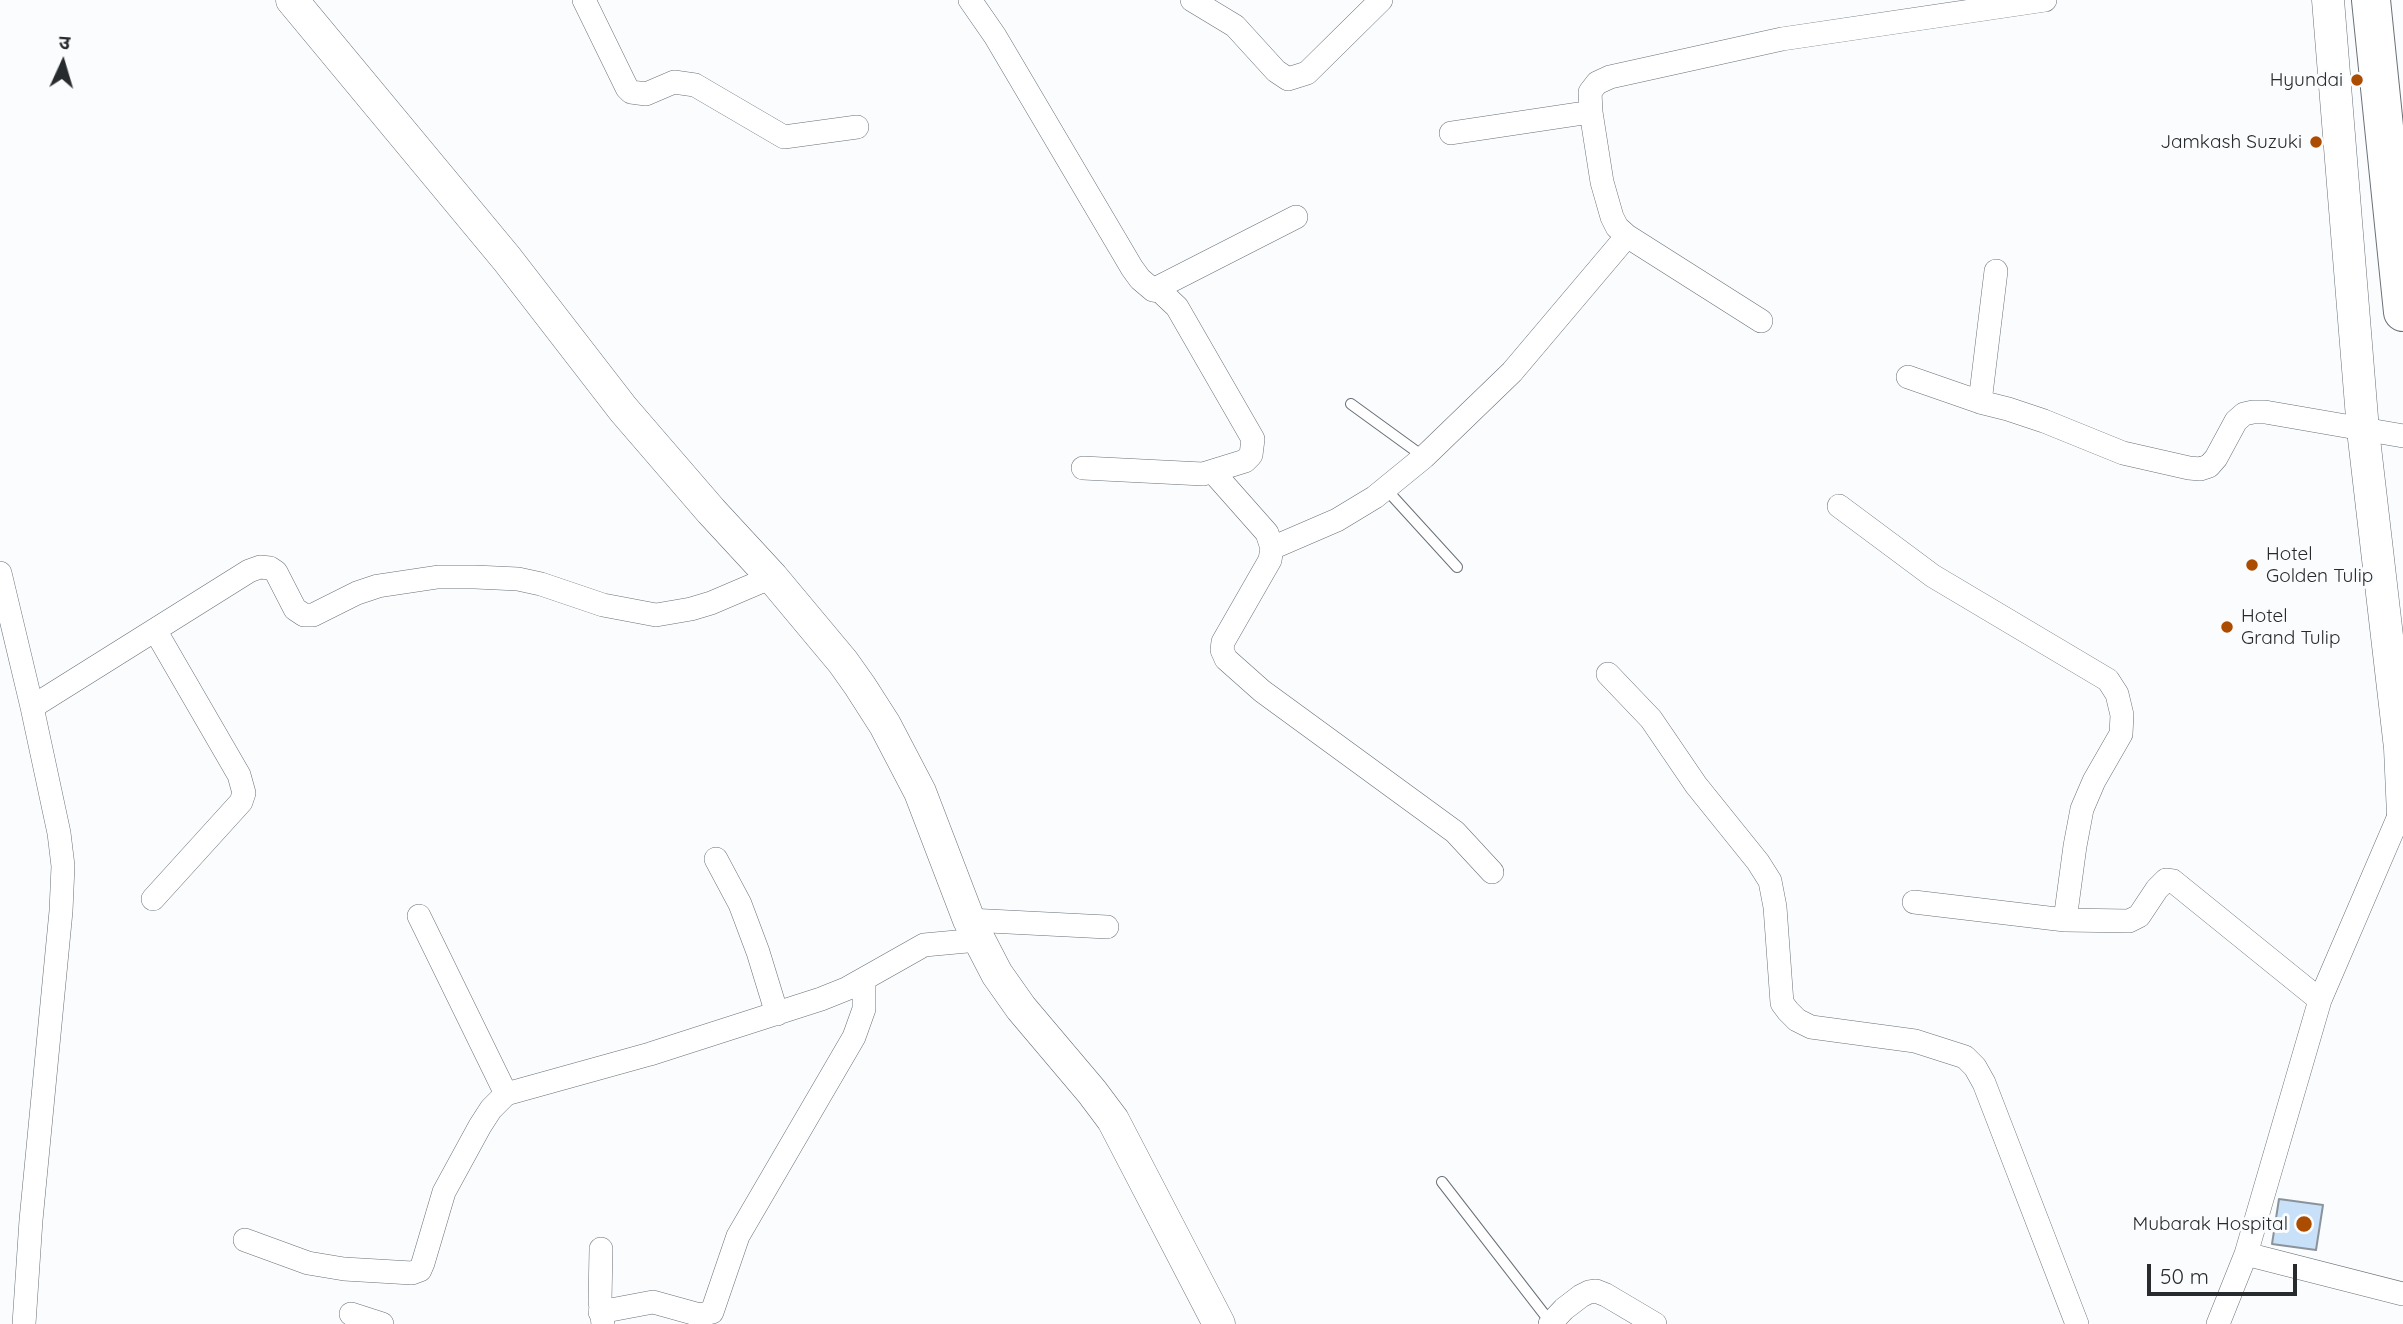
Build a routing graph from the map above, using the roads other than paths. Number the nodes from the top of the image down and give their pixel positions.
1 (292, 0) edge
2 (584, 0) edge
3 (970, 0) edge
4 (1192, 0) edge
5 (1381, 0) edge
6 (2045, 0) edge
7 (2328, 0) edge
8 (2371, 0) edge
9 (1591, 112) junction
10 (857, 127) dead end
11 (1451, 133) dead end
12 (1296, 217) dead end
13 (1627, 236) junction
14 (1996, 271) dead end
15 (1153, 290) junction
16 (2403, 312) edge
17 (1761, 321) dead end
18 (1908, 377) dead end
19 (1980, 402) junction
20 (1351, 404) dead end
21 (2363, 430) junction
22 (2403, 436) edge
23 (1424, 457) junction
24 (1083, 468) dead end
25 (1213, 472) junction
26 (1385, 488) junction
27 (1839, 506) dead end
28 (1272, 548) junction
29 (1457, 567) dead end
30 (0, 573) edge
31 (772, 577) junction
32 (155, 630) junction
33 (1608, 674) dead end
34 (32, 707) junction
35 (2402, 809) edge
36 (2403, 815) edge
37 (716, 859) dead end
38 (1492, 872) dead end
39 (153, 899) dead end
40 (1914, 902) dead end
41 (419, 916) dead end
42 (2065, 920) junction
43 (1107, 928) dead end
44 (974, 930) junction
45 (864, 979) junction
46 (2320, 1000) junction
47 (777, 1014) junction
48 (506, 1094) junction
49 (1443, 1182) dead end
50 (245, 1240) dead end
51 (601, 1249) dead end
52 (2246, 1254) junction
53 (2403, 1294) edge
54 (351, 1314) dead end
55 (601, 1318) edge
56 (1551, 1323) edge
57 (24, 1324) edge
58 (382, 1324) edge
59 (1219, 1324) edge
60 (1655, 1324) edge
61 (2077, 1324) edge
62 (2218, 1324) edge

1 - 31 street
2 - 10 street
3 - 15 street
4 - 5 street
6 - 9 street
7 - 21 street
8 - 16 highway
9 - 11 street
9 - 13 street
12 - 15 street
13 - 17 street
13 - 23 street
14 - 19 street
15 - 25 street
18 - 19 street
19 - 21 street
20 - 23 lane
21 - 22 street
21 - 35 street
23 - 26 street
24 - 25 street
25 - 28 street
26 - 28 street
26 - 29 lane
27 - 42 street
28 - 38 street
30 - 34 street
31 - 32 street
31 - 44 street
32 - 34 street
32 - 39 street
33 - 61 street
34 - 57 street
35 - 36 street
35 - 46 street
37 - 47 street
40 - 42 street
41 - 48 street
42 - 46 street
43 - 44 street
44 - 45 street
44 - 59 street
45 - 47 street
45 - 55 street
46 - 52 street
47 - 48 street
48 - 50 street
49 - 56 lane
51 - 55 street
52 - 53 street
52 - 62 street
54 - 58 street
56 - 60 street

